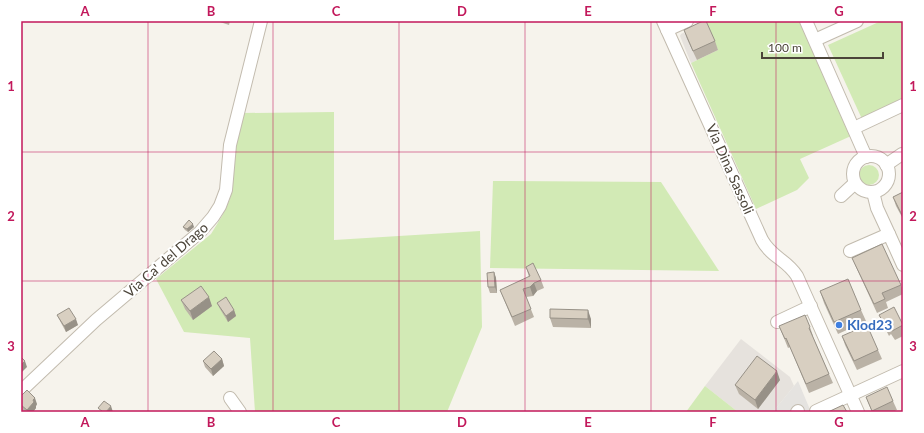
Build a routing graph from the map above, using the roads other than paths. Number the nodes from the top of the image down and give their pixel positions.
1 (261, 21) edge
2 (687, 21) edge
3 (806, 21) edge
4 (857, 21) edge
5 (665, 25) edge
6 (814, 40) junction
7 (903, 106) edge
8 (854, 128) junction
9 (902, 154) dead end
10 (866, 156) junction
11 (886, 165) junction
12 (855, 183) junction
13 (873, 192) junction
14 (841, 196) dead end
15 (889, 234) junction
16 (850, 252) dead end
17 (903, 265) edge
18 (811, 306) junction
19 (777, 322) dead end
20 (903, 371) edge
21 (21, 390) edge
22 (851, 395) junction
23 (230, 398) dead end
24 (816, 411) dead end
25 (240, 412) edge
26 (858, 412) edge

1 - 21 street, Via Ca' del Drago
2 - 5 street
3 - 6 street
4 - 6 street
5 - 18 street, Via Dina Sassoli
6 - 8 street
7 - 8 street
8 - 10 street
9 - 11 street
10 - 11 street
10 - 12 street
11 - 13 street
12 - 13 street
12 - 14 street
13 - 15 street
15 - 16 street
15 - 17 street
18 - 19 street
18 - 22 street, Via Dina Sassoli
20 - 22 street
22 - 24 street
22 - 26 street, Via Dina Sassoli
23 - 25 street

